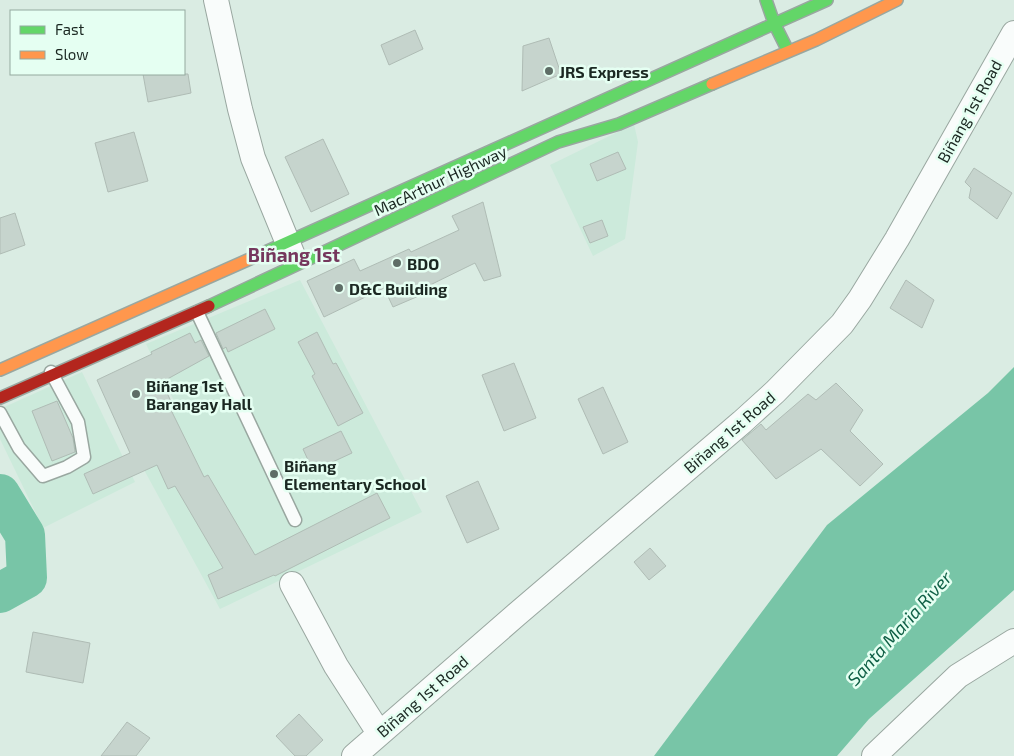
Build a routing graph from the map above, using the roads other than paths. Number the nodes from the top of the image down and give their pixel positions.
1 (216, 0) edge
2 (766, 0) edge
3 (827, 0) edge
4 (897, 0) edge
5 (801, 10) edge
6 (774, 23) junction
7 (1014, 33) edge
8 (788, 51) junction
9 (1008, 55) edge
10 (287, 241) junction
11 (298, 266) junction
12 (197, 312) junction
13 (42, 351) junction
14 (0, 370) edge
15 (53, 376) junction
16 (0, 398) edge
17 (0, 413) edge
18 (295, 520) dead end
19 (292, 584) dead end
20 (1014, 641) edge
21 (379, 733) junction
22 (354, 756) edge
23 (874, 756) edge

1 - 10 street
2 - 6 main road
3 - 5 main road, MacArthur Highway
4 - 8 main road, MacArthur Highway
5 - 6 main road, MacArthur Highway
6 - 8 main road
6 - 10 main road, MacArthur Highway
7 - 9 street, Biñang 1st Road
8 - 11 main road, MacArthur Highway
9 - 21 street, Biñang 1st Road
10 - 11 street
10 - 13 main road, MacArthur Highway
11 - 12 main road, MacArthur Highway
12 - 15 main road, MacArthur Highway
12 - 18 lane
13 - 14 main road, MacArthur Highway
13 - 15 lane
15 - 16 main road, MacArthur Highway
15 - 17 lane
19 - 21 street
20 - 23 street
21 - 22 street, Biñang 1st Road

